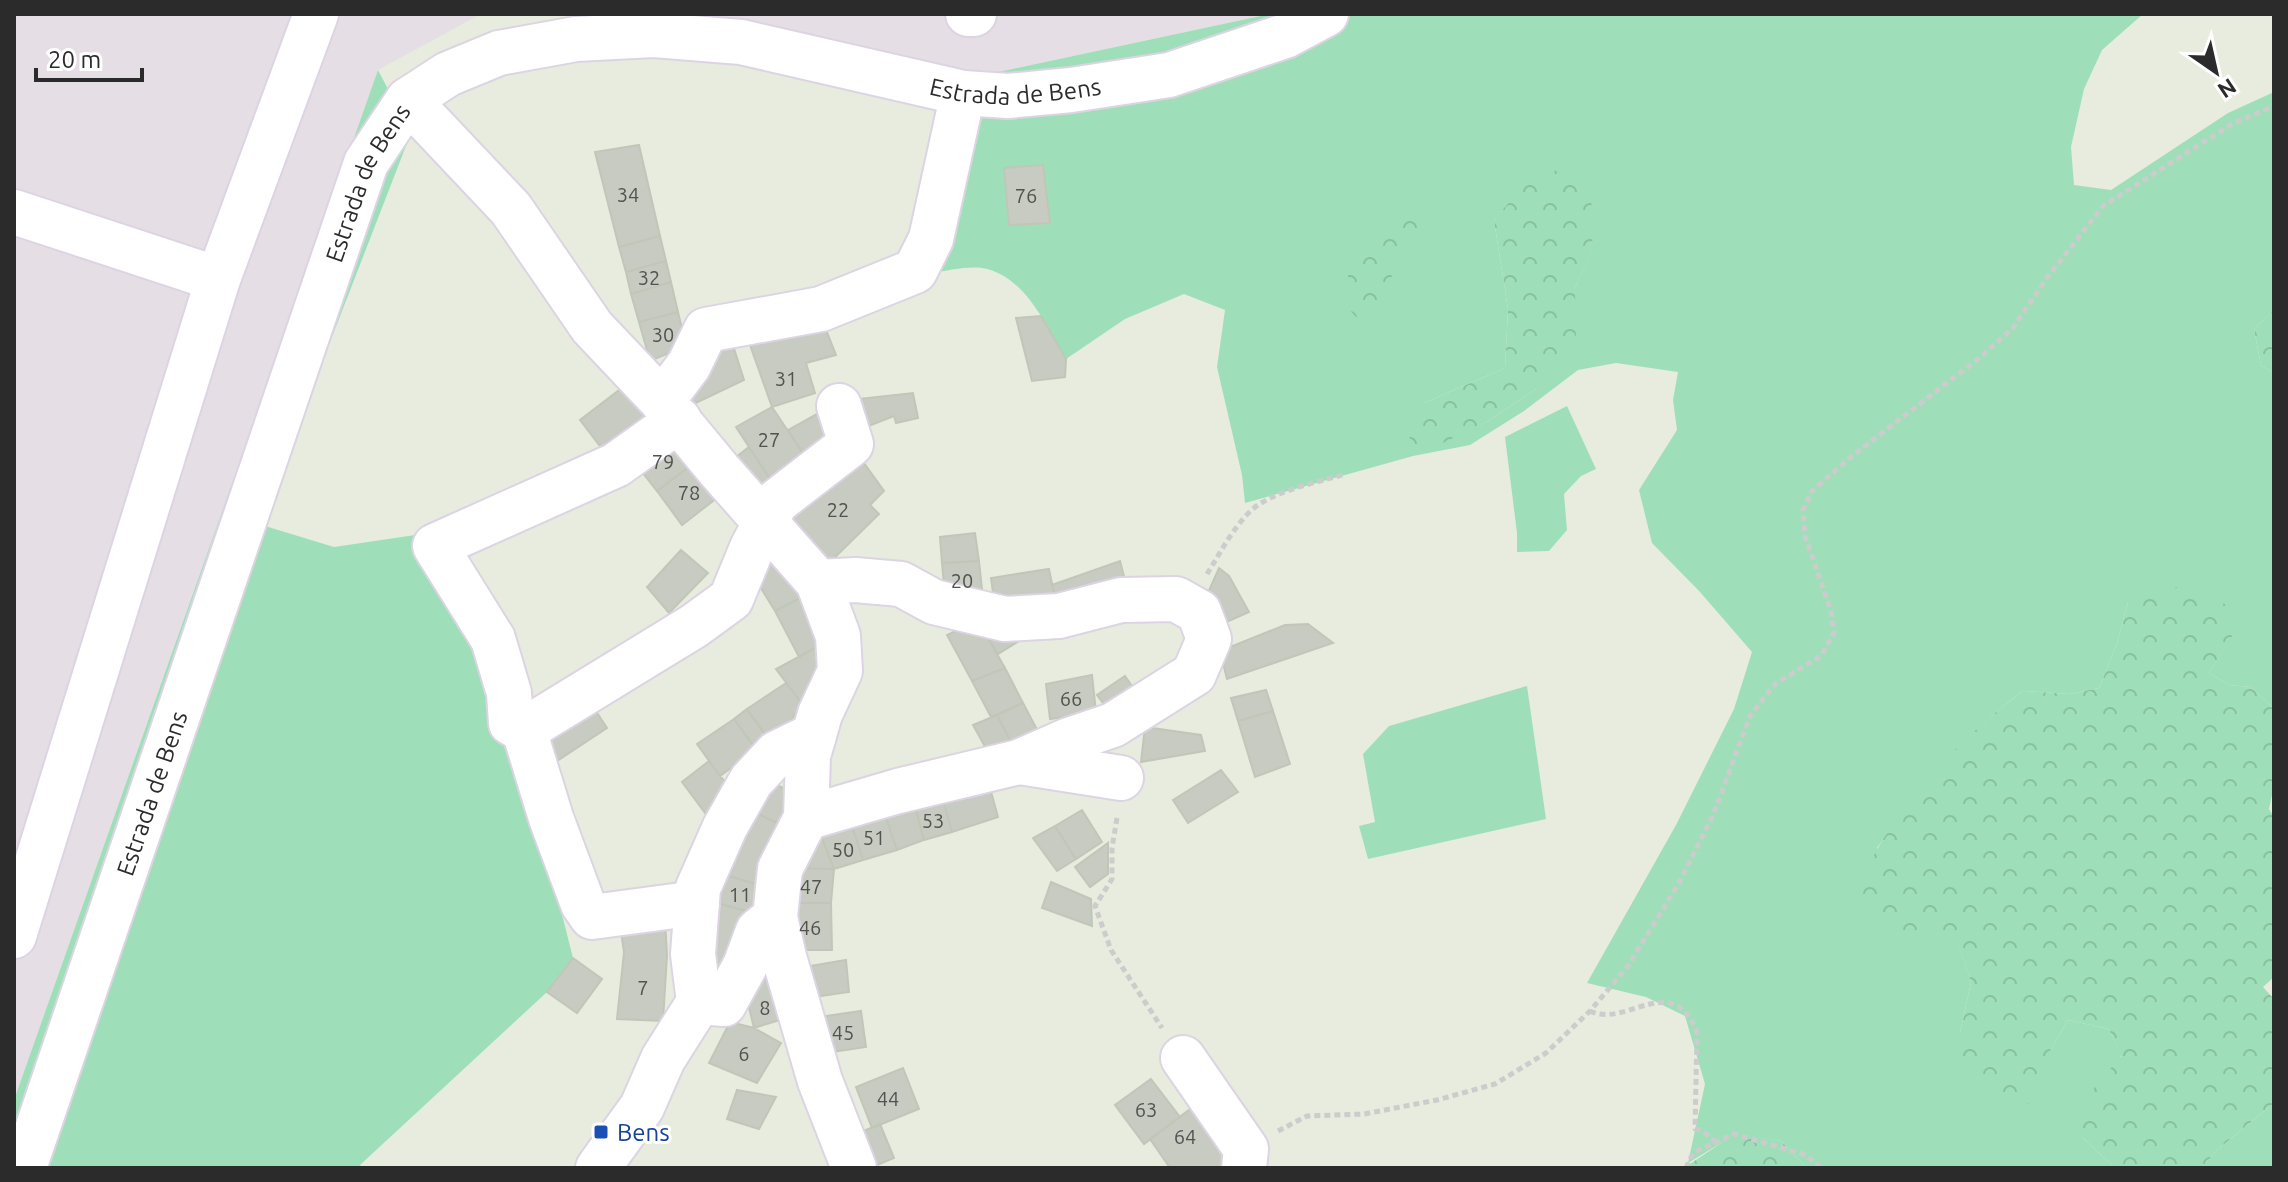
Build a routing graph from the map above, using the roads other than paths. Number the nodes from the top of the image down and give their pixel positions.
1 (316, 14) edge
2 (1326, 14) edge
3 (963, 93) junction
4 (408, 100) junction
5 (14, 212) edge
6 (218, 279) junction
7 (839, 406) dead end
8 (670, 410) junction
9 (766, 525) junction
10 (818, 582) junction
11 (524, 730) junction
12 (814, 735) junction
13 (1019, 762) junction
14 (1121, 778) road end
15 (806, 818) junction
16 (697, 903) junction
17 (775, 917) junction
18 (14, 936) edge
19 (699, 1002) junction
20 (1183, 1058) road end
21 (1245, 1158) edge
22 (24, 1168) edge
23 (598, 1168) edge
24 (854, 1168) edge

1 - 6 street
2 - 3 street, Estrada de Bens
3 - 4 street, Estrada de Bens
3 - 8 street
4 - 8 street
4 - 22 street, Estrada de Bens
5 - 6 street
6 - 18 street
7 - 9 street
8 - 9 street
8 - 11 street
9 - 10 street
9 - 11 street
10 - 12 street
10 - 13 street
11 - 16 street
12 - 15 street
12 - 16 street
13 - 14 street
13 - 15 street
15 - 17 street
16 - 19 street
17 - 19 street
17 - 24 street
19 - 23 street
20 - 21 street

